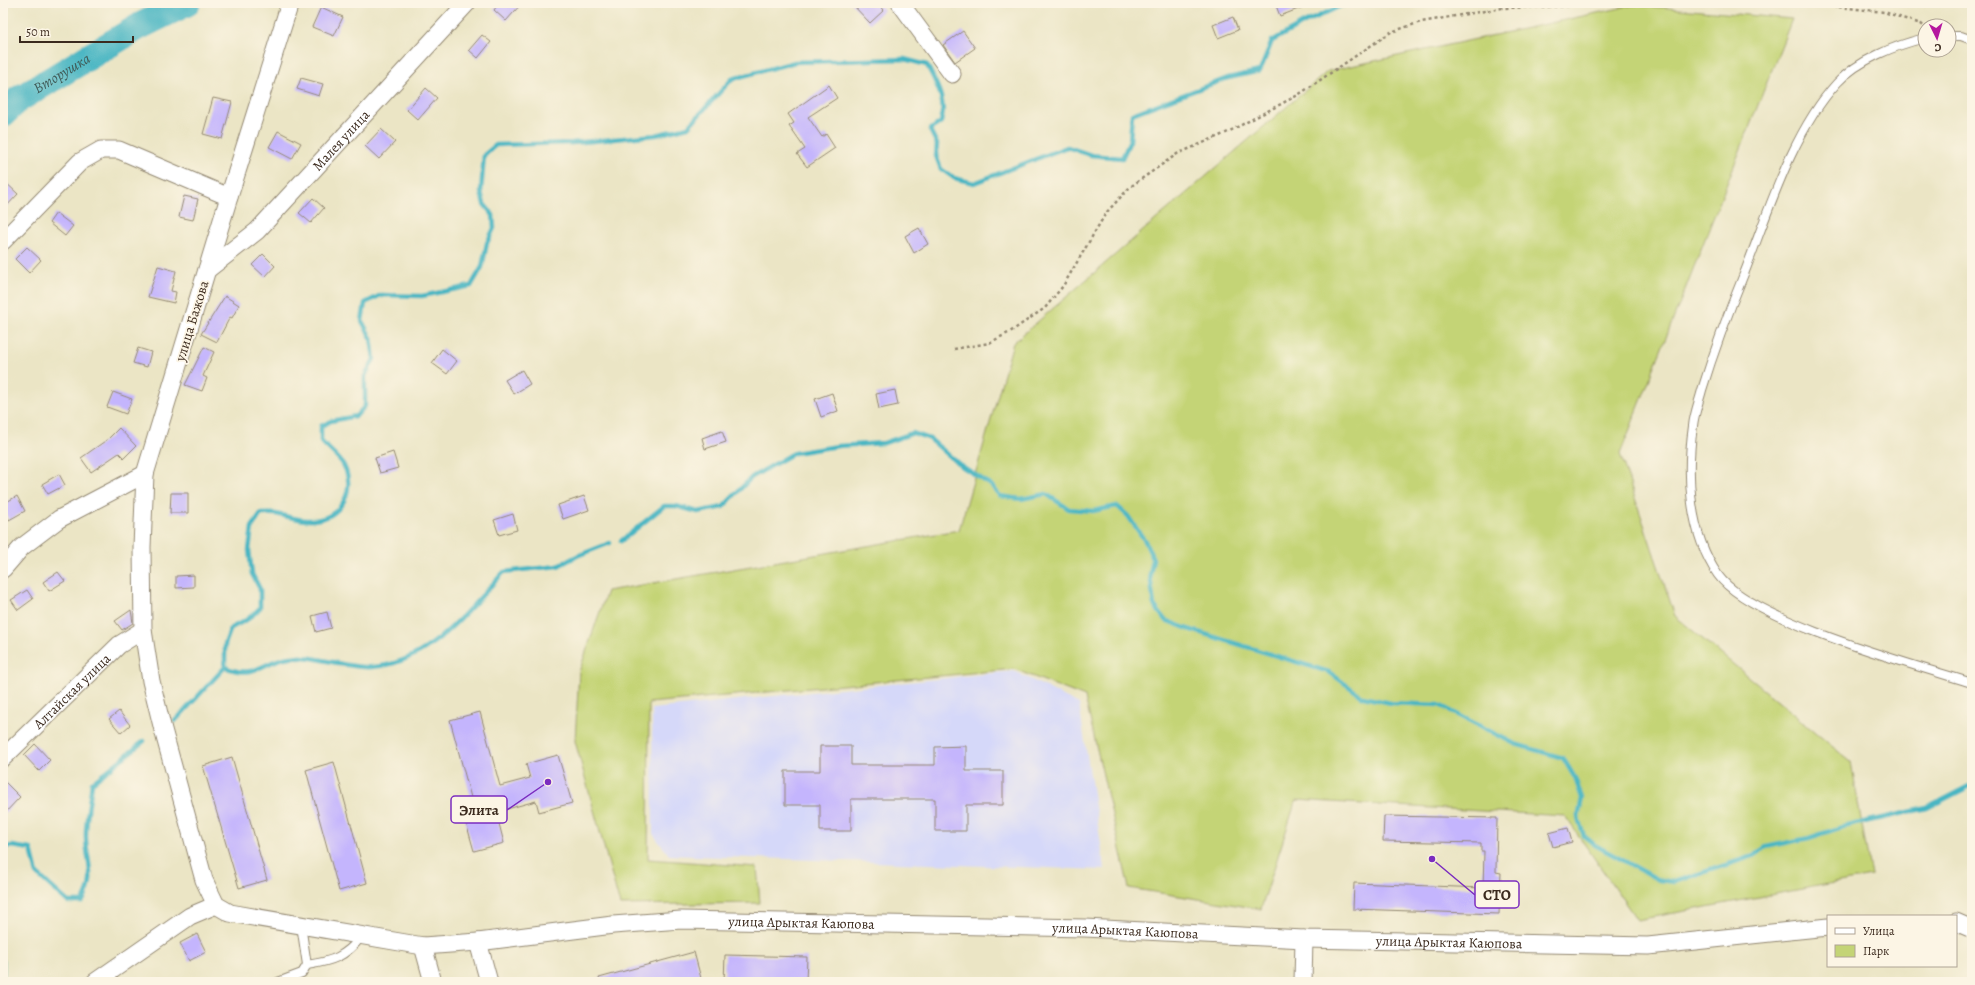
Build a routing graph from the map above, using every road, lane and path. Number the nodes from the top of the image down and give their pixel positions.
1 (290, 3) edge
2 (467, 3) edge
3 (900, 3) edge
4 (1584, 3) edge
5 (1803, 3) edge
6 (1917, 23) edge
7 (1957, 36) edge
8 (1917, 40) edge
9 (1972, 40) edge
10 (952, 74) dead end
11 (229, 197) junction
12 (3, 241) edge
13 (207, 270) junction
14 (954, 349) dead end
15 (145, 474) junction
16 (3, 569) edge
17 (143, 630) junction
18 (1972, 683) edge
19 (3, 758) edge
20 (216, 905) junction
21 (1957, 922) edge
22 (301, 925) junction
23 (1827, 927) edge
24 (1972, 929) edge
25 (363, 935) junction
26 (1304, 938) junction
27 (478, 942) junction
28 (423, 946) junction
29 (304, 969) junction
30 (95, 982) edge
31 (278, 982) edge
32 (301, 982) edge
33 (433, 982) edge
34 (489, 982) edge
35 (1303, 982) edge

1 - 11 street, улица Бажова
2 - 13 street, Малея улица
3 - 10 street
4 - 14 path
5 - 6 path
7 - 9 lane
8 - 18 lane
11 - 12 street
11 - 13 street, улица Бажова
13 - 15 street, улица Бажова
15 - 16 street
15 - 17 street, улица Бажова
17 - 19 street, Алтайская улица
17 - 20 street, улица Бажова
20 - 22 street, улица Арыктая Каюпова
20 - 30 street
21 - 24 street
22 - 25 street, улица Арыктая Каюпова
22 - 29 lane
23 - 26 street, улица Арыктая Каюпова
25 - 28 street, улица Арыктая Каюпова
25 - 29 lane
26 - 27 street, улица Арыктая Каюпова
26 - 35 street
27 - 28 street, улица Арыктая Каюпова
27 - 34 street
28 - 33 street
29 - 31 lane
29 - 32 lane

